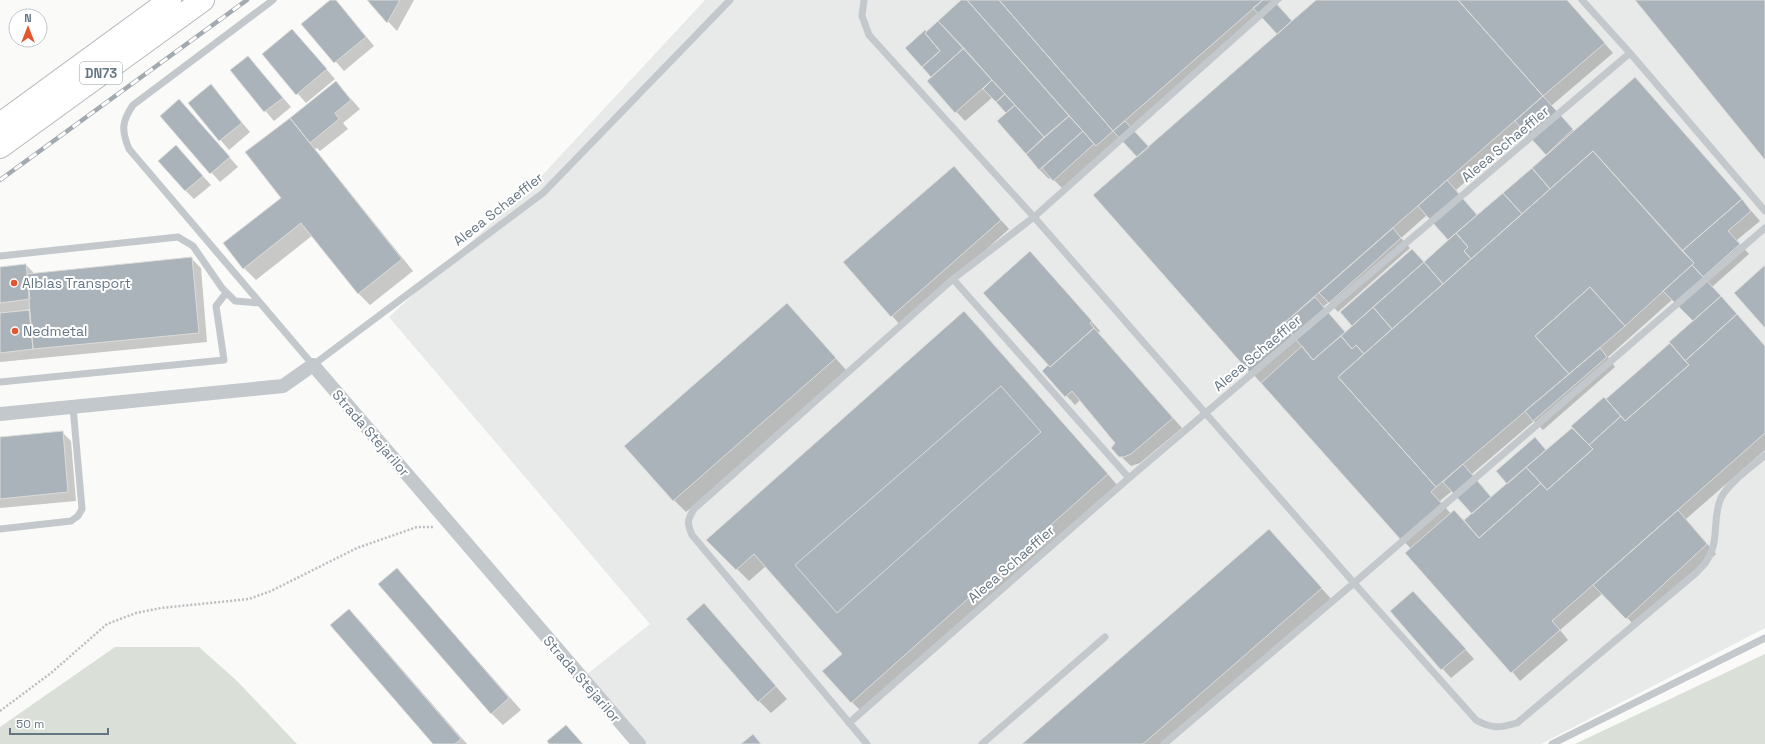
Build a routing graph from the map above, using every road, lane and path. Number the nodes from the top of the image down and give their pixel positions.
1 (170, 0) edge
2 (202, 0) edge
3 (273, 0) edge
4 (730, 0) edge
5 (864, 0) edge
6 (1277, 0) edge
7 (1582, 0) edge
8 (1630, 52) junction
9 (0, 124) edge
10 (0, 147) edge
11 (1765, 211) edge
12 (1034, 217) junction
13 (1765, 228) edge
14 (0, 256) edge
15 (953, 279) junction
16 (226, 293) junction
17 (260, 303) junction
18 (313, 365) junction
19 (0, 382) edge
20 (73, 407) junction
21 (0, 414) edge
22 (1206, 414) junction
23 (1765, 455) edge
24 (1128, 478) junction
25 (451, 526) junction
26 (0, 529) edge
27 (1354, 583) junction
28 (1105, 637) dead end
29 (1765, 638) edge
30 (0, 711) edge
31 (849, 723) junction
32 (639, 744) edge
33 (867, 744) edge
34 (982, 744) edge
35 (1164, 744) edge
36 (1552, 744) edge

1 - 9 highway, DN73
2 - 10 highway, DN73
3 - 17 lane
4 - 18 lane, Aleea Schaeffler
5 - 12 lane
6 - 12 lane
7 - 8 lane
8 - 11 lane
8 - 22 lane, Aleea Schaeffler
12 - 15 lane
12 - 22 lane
13 - 27 lane
14 - 16 lane
15 - 24 lane
15 - 31 lane
16 - 17 lane
16 - 19 lane
17 - 18 lane
18 - 20 street
18 - 25 street, Strada Stejarilor
20 - 21 street
20 - 26 lane
22 - 24 lane, Aleea Schaeffler
22 - 27 lane
23 - 27 lane
24 - 31 lane, Aleea Schaeffler
25 - 30 path
25 - 32 street, Strada Stejarilor
27 - 35 lane
28 - 34 lane
29 - 36 lane
31 - 33 lane

